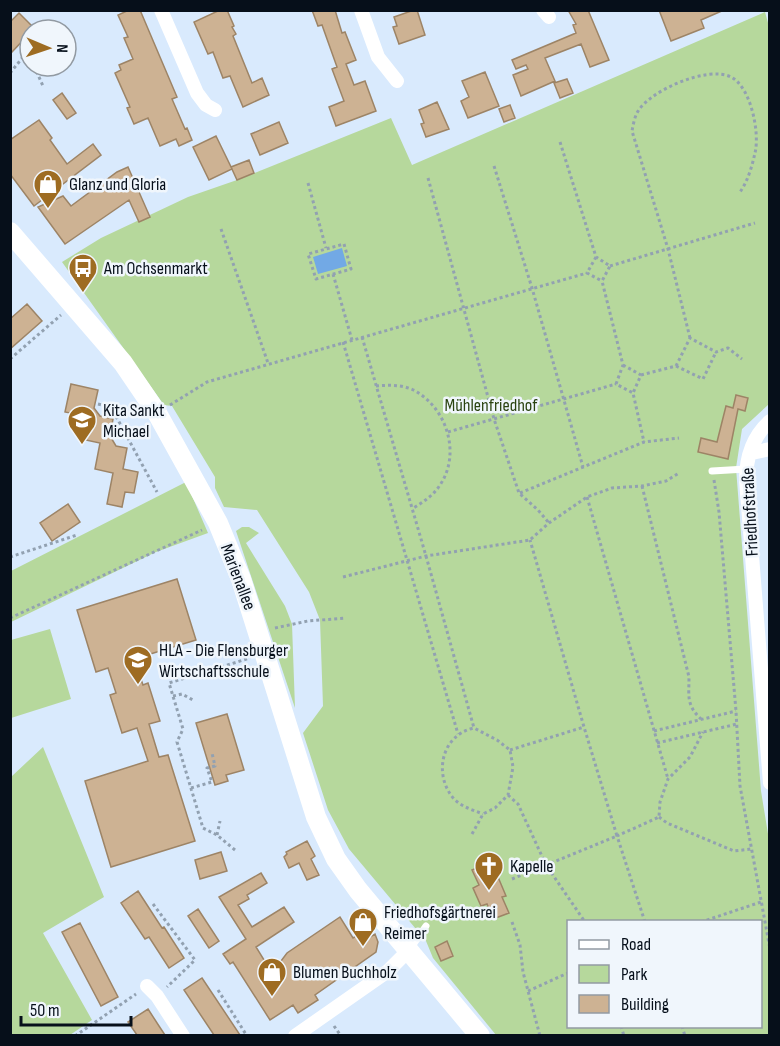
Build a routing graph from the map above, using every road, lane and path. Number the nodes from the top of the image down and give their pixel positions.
1 (161, 10) edge
2 (361, 10) edge
3 (39, 78) edge
4 (397, 81) dead end
5 (43, 87) dead end
6 (215, 110) dead end
7 (560, 142) dead end
8 (494, 166) dead end
9 (428, 178) dead end
10 (308, 183) dead end
11 (740, 192) dead end
12 (754, 223) dead end
13 (221, 229) dead end
14 (14, 243) edge
15 (326, 249) junction
16 (668, 249) junction
17 (596, 257) junction
18 (610, 266) junction
19 (587, 273) junction
20 (333, 274) junction
21 (602, 282) junction
22 (532, 288) junction
23 (74, 305) junction
24 (463, 308) junction
25 (362, 337) junction
26 (690, 338) junction
27 (352, 340) junction
28 (343, 342) junction
29 (716, 352) junction
30 (742, 358) dead end
31 (10, 359) edge
32 (268, 364) junction
33 (623, 365) junction
34 (676, 366) junction
35 (641, 375) junction
36 (616, 384) junction
37 (376, 386) junction
38 (633, 393) junction
39 (564, 399) junction
40 (98, 404) dead end
41 (157, 413) junction
42 (494, 419) junction
43 (770, 421) edge
44 (448, 432) junction
45 (679, 438) dead end
46 (644, 442) junction
47 (770, 449) edge
48 (752, 453) junction
49 (583, 467) junction
50 (746, 469) junction
51 (712, 471) joint
52 (679, 473) dead end
53 (642, 486) junction
54 (158, 492) dead end
55 (519, 493) junction
56 (587, 497) junction
57 (412, 509) junction
58 (218, 523) junction
59 (549, 523) junction
60 (77, 536) dead end
61 (530, 540) junction
62 (426, 556) junction
63 (10, 557) edge
64 (407, 561) junction
65 (343, 577) dead end
66 (10, 618) edge
67 (346, 618) dead end
68 (259, 633) junction
69 (265, 654) junction
70 (766, 682) edge
71 (173, 696) junction
72 (193, 700) dead end
73 (736, 711) junction
74 (701, 719) junction
75 (737, 724) junction
76 (584, 727) junction
77 (474, 728) junction
78 (654, 731) junction
79 (703, 732) junction
80 (458, 734) junction
81 (657, 743) junction
82 (510, 750) junction
83 (212, 753) dead end
84 (668, 779) junction
85 (770, 783) edge
86 (191, 788) junction
87 (508, 795) junction
88 (483, 814) junction
89 (659, 817) junction
90 (220, 821) dead end
91 (472, 834) dead end
92 (217, 835) junction
93 (617, 836) junction
94 (751, 849) junction
95 (235, 850) dead end
96 (546, 865) junction
97 (512, 879) dead end
98 (761, 902) junction
99 (153, 904) dead end
100 (584, 920) edge
101 (645, 920) edge
102 (704, 920) edge
103 (512, 922) dead end
104 (426, 926) dead end
105 (770, 949) edge
106 (410, 950) junction
107 (567, 973) edge
108 (218, 990) dead end
109 (152, 991) junction
110 (528, 991) junction
111 (75, 1035) edge
112 (183, 1035) edge
113 (247, 1035) edge
114 (295, 1035) edge
115 (480, 1035) edge
116 (540, 1035) edge

1 - 6 street
2 - 4 street
3 - 5 path
7 - 17 path
8 - 22 path
9 - 24 path
10 - 15 path
11 - 16 path
12 - 16 path
13 - 32 path
14 - 23 main road, Marienallee
15 - 20 path
15 - 20 path
16 - 18 path
16 - 26 path
17 - 18 path
17 - 19 path
18 - 21 path
19 - 21 path
19 - 22 path
20 - 27 path
21 - 33 path
22 - 24 path
22 - 39 path
23 - 31 path
23 - 41 main road, Marienallee
24 - 25 path
24 - 42 path
25 - 27 path
25 - 37 path
26 - 29 path
26 - 34 path
27 - 28 path
28 - 32 path
28 - 64 path
29 - 30 path
29 - 34 path
32 - 41 path
33 - 35 path
33 - 36 path
34 - 35 path
35 - 38 path
36 - 38 path
36 - 39 path
37 - 44 path
37 - 57 path
38 - 46 path
39 - 42 path
39 - 49 path
40 - 54 path
41 - 58 main road, Marienallee
42 - 44 path
42 - 55 path
43 - 48 street, Friedhofstraße
44 - 57 path
45 - 46 path
46 - 49 path
47 - 48 street
48 - 50 street, Friedhofstraße
49 - 55 path
50 - 51 lane
50 - 70 street, Friedhofstraße
51 - 73 path
52 - 53 path
53 - 56 path
53 - 74 path
55 - 59 path
56 - 59 path
56 - 78 path
57 - 62 path
58 - 66 path
58 - 68 main road, Marienallee
59 - 61 path
60 - 63 path
61 - 62 path
61 - 76 path
62 - 64 path
62 - 77 path
64 - 65 path
64 - 80 path
67 - 68 path
68 - 69 main road, Marienallee
69 - 71 path
69 - 106 main road, Marienallee
70 - 85 street, Friedhofstraße
71 - 72 path
71 - 86 path
73 - 74 path
73 - 75 path
74 - 78 path
75 - 79 path
75 - 94 path
76 - 82 path
76 - 93 path
77 - 80 path
77 - 82 path
78 - 81 path
79 - 81 path
79 - 84 path
80 - 88 path
81 - 84 path
82 - 87 path
83 - 86 path
84 - 89 path
86 - 92 path
87 - 88 path
87 - 96 path
88 - 91 path
89 - 93 path
89 - 94 path
90 - 92 path
92 - 95 path
93 - 96 path
93 - 101 path
94 - 98 path
96 - 97 path
96 - 100 path
98 - 102 path
98 - 105 path
99 - 109 path
103 - 110 path
104 - 106 lane
106 - 114 street
106 - 115 main road, Marienallee
107 - 110 path
108 - 113 path
109 - 111 path
109 - 112 street
110 - 116 path

